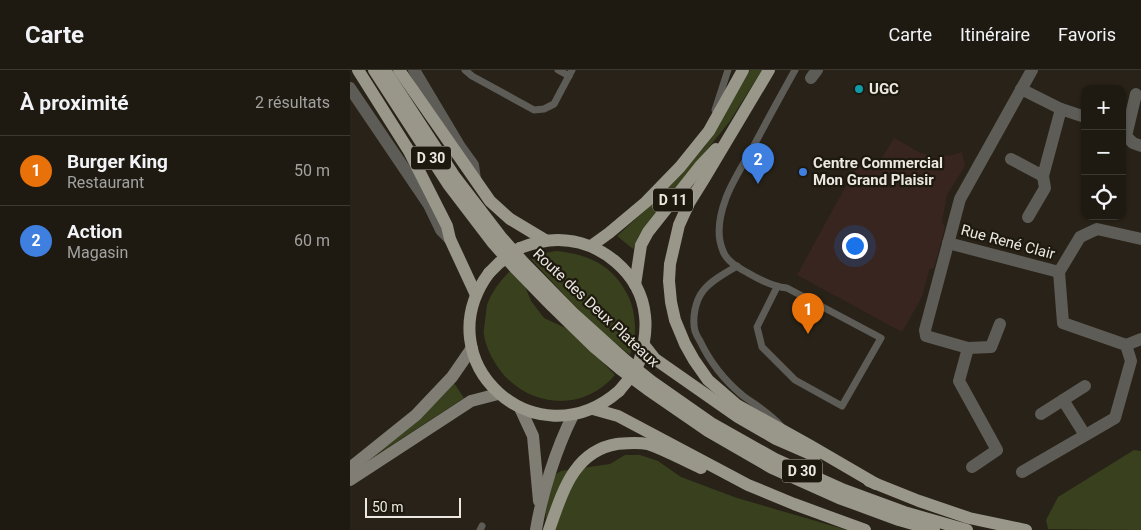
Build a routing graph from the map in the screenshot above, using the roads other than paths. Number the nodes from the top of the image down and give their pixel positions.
1 (358, 70) edge
2 (374, 70) edge
3 (385, 70) edge
4 (399, 70) edge
5 (414, 70) edge
6 (465, 70) edge
7 (558, 70) edge
8 (728, 70) edge
9 (743, 70) edge
10 (769, 70) edge
11 (794, 70) edge
12 (1032, 70) edge
13 (471, 73) edge
14 (571, 73) edge
15 (350, 88) edge
16 (1022, 89) junction
17 (1136, 94) dead end
18 (1061, 109) junction
19 (1081, 116) edge
20 (735, 127) junction
21 (1125, 130) edge
22 (709, 131) junction
23 (1126, 137) edge
24 (1141, 146) edge
25 (1011, 159) dead end
26 (1043, 176) junction
27 (475, 179) junction
28 (1028, 217) dead end
29 (450, 239) junction
30 (1141, 239) edge
31 (545, 240) junction
32 (948, 243) junction
33 (591, 246) junction
34 (737, 266) junction
35 (1059, 272) junction
36 (635, 285) junction
37 (777, 287) junction
38 (476, 295) junction
39 (1000, 324) dead end
40 (1141, 339) edge
41 (644, 345) junction
42 (1126, 345) junction
43 (472, 348) junction
44 (968, 348) junction
45 (1086, 386) dead end
46 (498, 394) junction
47 (1063, 400) junction
48 (520, 408) junction
49 (593, 409) junction
50 (1041, 414) dead end
51 (573, 415) junction
52 (786, 432) junction
53 (1085, 435) junction
54 (972, 467) dead end
55 (350, 468) edge
56 (1022, 472) dead end
57 (350, 480) edge
58 (876, 484) junction
59 (748, 485) junction
60 (539, 508) junction
61 (536, 530) edge
62 (549, 530) edge
63 (865, 530) edge
64 (934, 530) edge
65 (967, 530) edge
66 (1026, 530) edge

1 - 29 main road
2 - 64 main road, Route des Deux Plateaux / D 30
3 - 65 main road, Route des Deux Plateaux / D 30
4 - 27 main road
5 - 27 street
6 - 13 lane
7 - 14 lane
8 - 22 lane
9 - 22 main road, D 11
10 - 20 main road, D 11
11 - 34 lane
12 - 16 street
13 - 14 lane
15 - 29 street
16 - 18 street
16 - 32 street
17 - 21 street
18 - 19 street
18 - 26 street
20 - 36 main road, D 11
20 - 52 main road
22 - 33 main road, D 11
23 - 24 street
25 - 26 street
26 - 28 street
27 - 31 main road
29 - 38 main road
30 - 35 street
31 - 33 main road
31 - 38 main road, bridge
32 - 35 street, Rue René Clair
32 - 44 street
33 - 36 main road
34 - 37 lane
34 - 52 lane
35 - 42 street
36 - 41 main road
37 - 37 lane
38 - 43 main road
39 - 44 street
40 - 42 street
41 - 49 main road, bridge
41 - 58 main road
42 - 53 street
43 - 46 main road
43 - 55 main road
44 - 54 street
45 - 47 street
46 - 48 main road
46 - 57 main road
47 - 50 street
47 - 53 street
48 - 51 main road
48 - 60 main road
49 - 51 main road
49 - 59 main road
51 - 60 main road
52 - 58 main road
53 - 56 street
58 - 66 main road
59 - 62 main road
59 - 63 main road
60 - 61 main road

